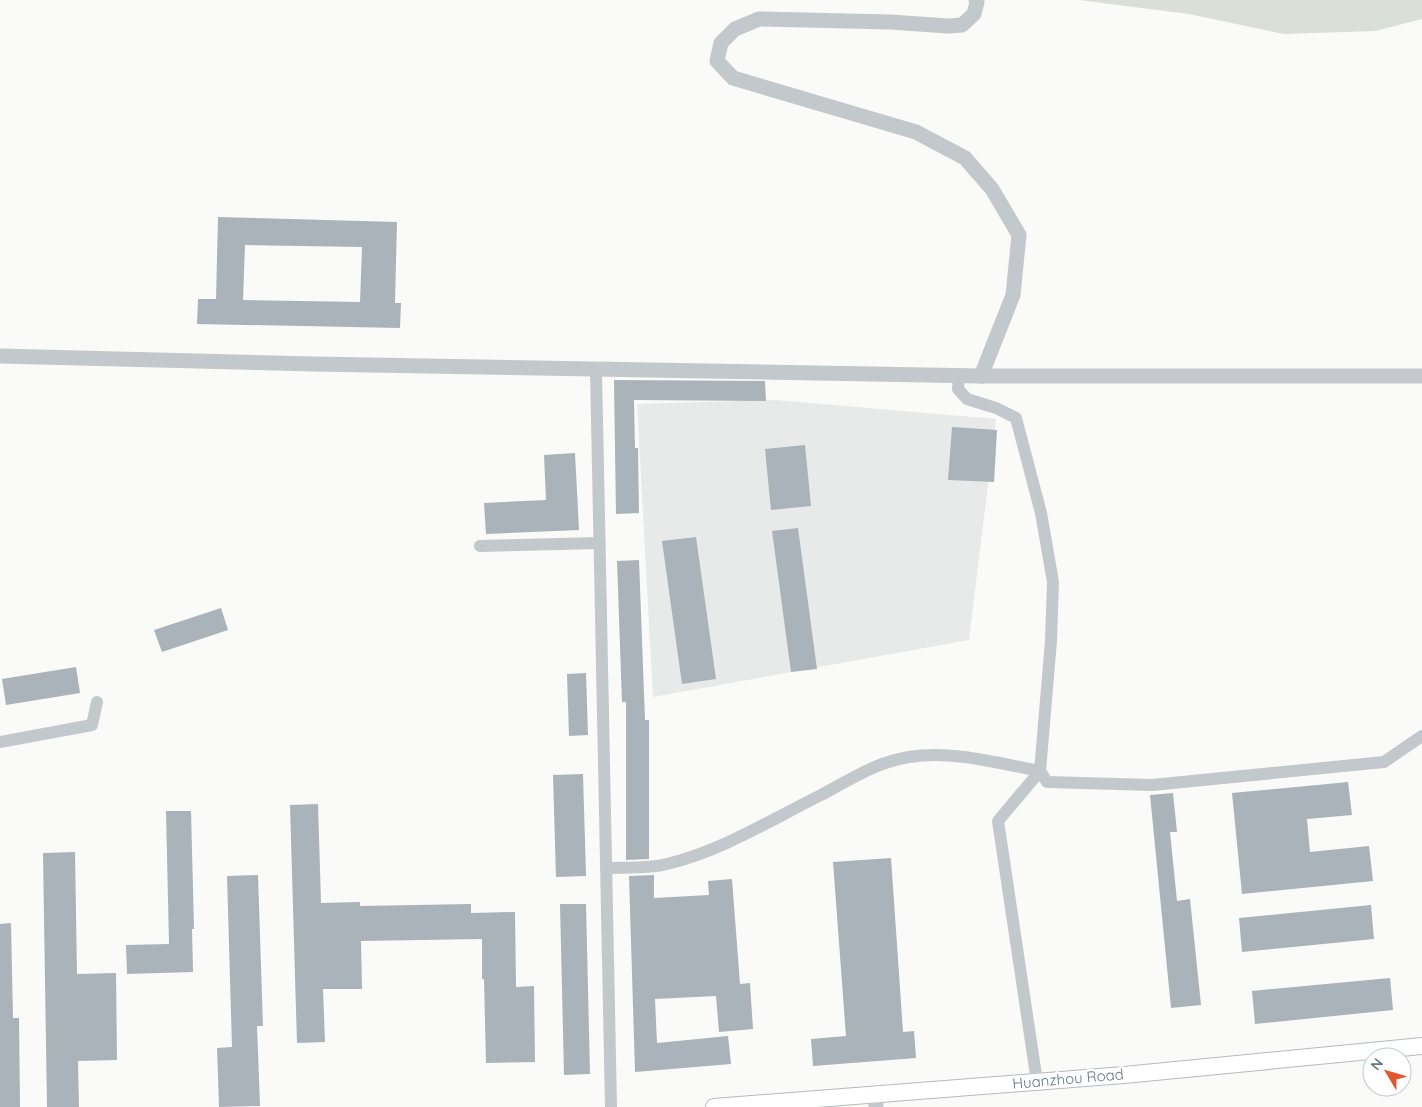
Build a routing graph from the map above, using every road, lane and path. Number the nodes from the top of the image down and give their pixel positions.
1 (976, 0) edge
2 (0, 356) edge
3 (596, 370) junction
4 (959, 375) junction
5 (981, 376) junction
6 (1422, 376) edge
7 (599, 544) junction
8 (480, 546) dead end
9 (98, 702) dead end
10 (1422, 736) edge
11 (0, 742) edge
12 (1040, 771) junction
13 (606, 868) junction
14 (1422, 1046) edge
15 (1037, 1082) junction
16 (876, 1101) edge
17 (611, 1107) edge
18 (714, 1107) edge

1 - 5 street
2 - 3 street
3 - 4 street
3 - 7 street
4 - 5 street
4 - 12 street
5 - 6 street
7 - 8 street
7 - 13 street
9 - 11 street
10 - 12 street
12 - 13 street
12 - 15 street
13 - 17 street
14 - 15 main road, Huanzhou Road
15 - 16 main road, Huanzhou Road
16 - 18 main road, Huanzhou Road

